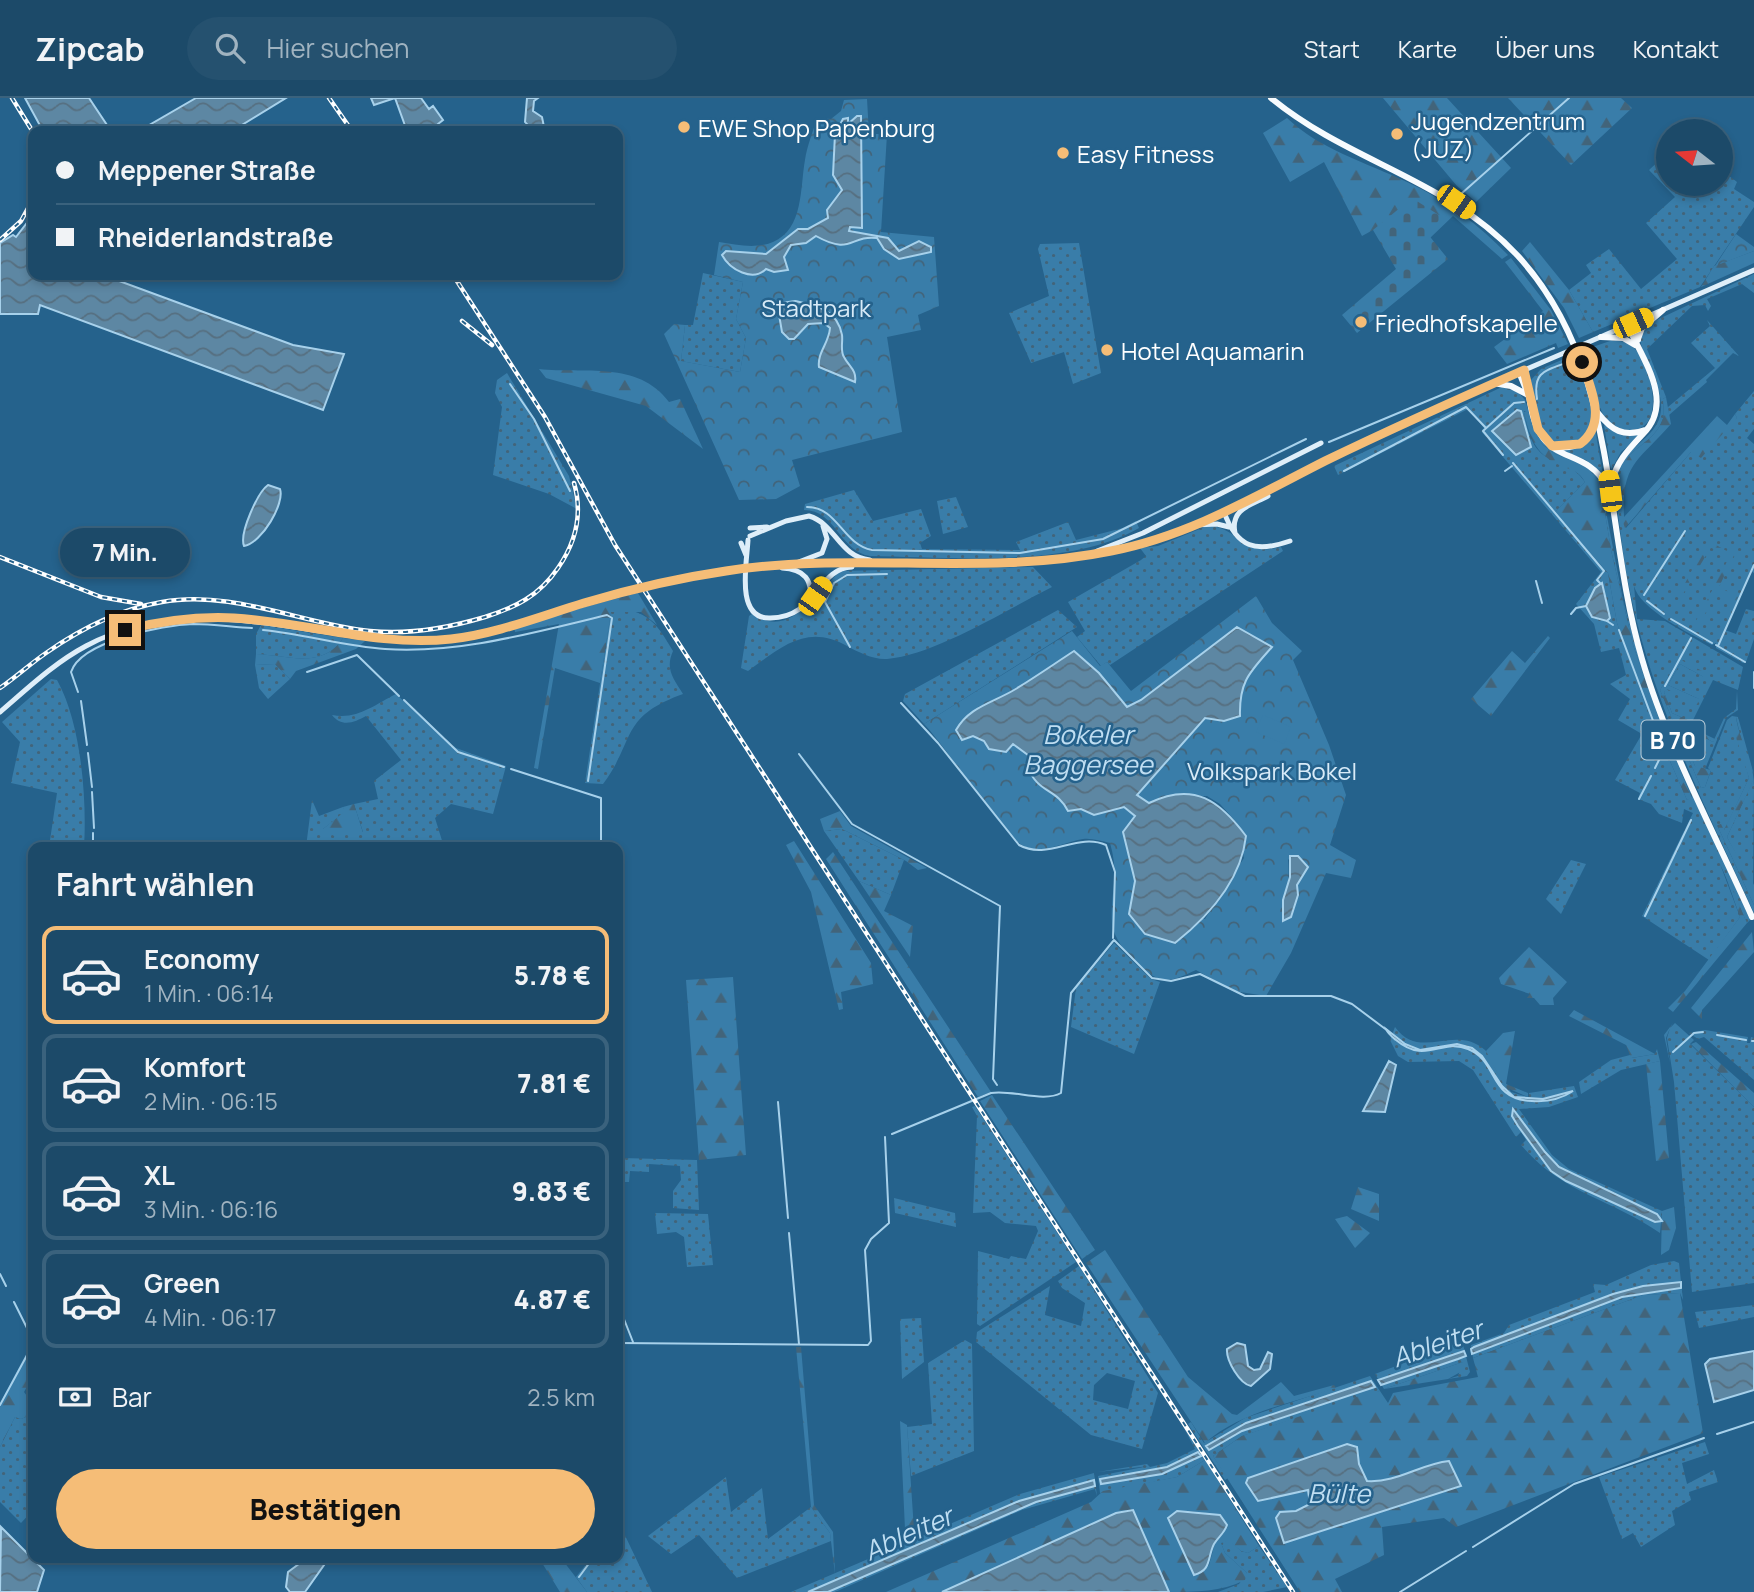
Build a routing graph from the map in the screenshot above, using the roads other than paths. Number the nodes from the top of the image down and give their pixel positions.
1 (1270, 98) edge
2 (1277, 98) edge
3 (1295, 118) junction
4 (1754, 270) edge
5 (1662, 310) junction
6 (1630, 325) junction
7 (1601, 337) junction
8 (1638, 340) junction
9 (1582, 345) dead end
10 (1639, 348) junction
11 (1571, 351) dead end
12 (1522, 371) junction
13 (1493, 383) junction
14 (1528, 395) junction
15 (1597, 411) junction
16 (1648, 428) junction
17 (1321, 443) dead end
18 (1552, 446) junction
19 (1277, 488) junction
20 (1610, 491) junction
21 (1224, 512) junction
22 (822, 523) junction
23 (1195, 526) junction
24 (770, 527) junction
25 (1229, 527) junction
26 (750, 528) dead end
27 (1234, 533) junction
28 (1290, 541) dead end
29 (741, 543) dead end
30 (1089, 555) junction
31 (747, 558) junction
32 (865, 563) junction
33 (879, 563) junction
34 (794, 564) junction
35 (772, 566) junction
36 (808, 603) junction
37 (0, 712) edge
38 (1752, 917) dead end

1 - 3 main road, B 70
2 - 3 main road, B 70
3 - 15 main road, B 70
4 - 5 main road
5 - 6 main road
5 - 8 main road
6 - 7 main road
6 - 8 main road, B 70
6 - 10 main road, B 70
7 - 9 main road
7 - 10 main road
8 - 10 main road, B 70
10 - 16 main road, B 70
11 - 12 main road
12 - 13 main road
12 - 14 main road
13 - 14 main road
13 - 19 main road
14 - 18 main road
15 - 16 main road
15 - 18 main road
15 - 20 main road, B 70
16 - 20 main road, B 70
17 - 30 main road
18 - 20 main road
19 - 21 main road
19 - 27 main road
20 - 38 main road, B 70
21 - 23 main road
21 - 25 main road
22 - 24 main road
22 - 33 main road
22 - 34 main road
23 - 25 main road
23 - 30 main road
24 - 26 main road
24 - 31 main road
25 - 27 main road
27 - 28 main road
29 - 31 main road
30 - 33 main road
31 - 36 main road
32 - 33 main road
32 - 34 main road
32 - 36 main road
34 - 35 main road
35 - 36 main road
35 - 37 main road

